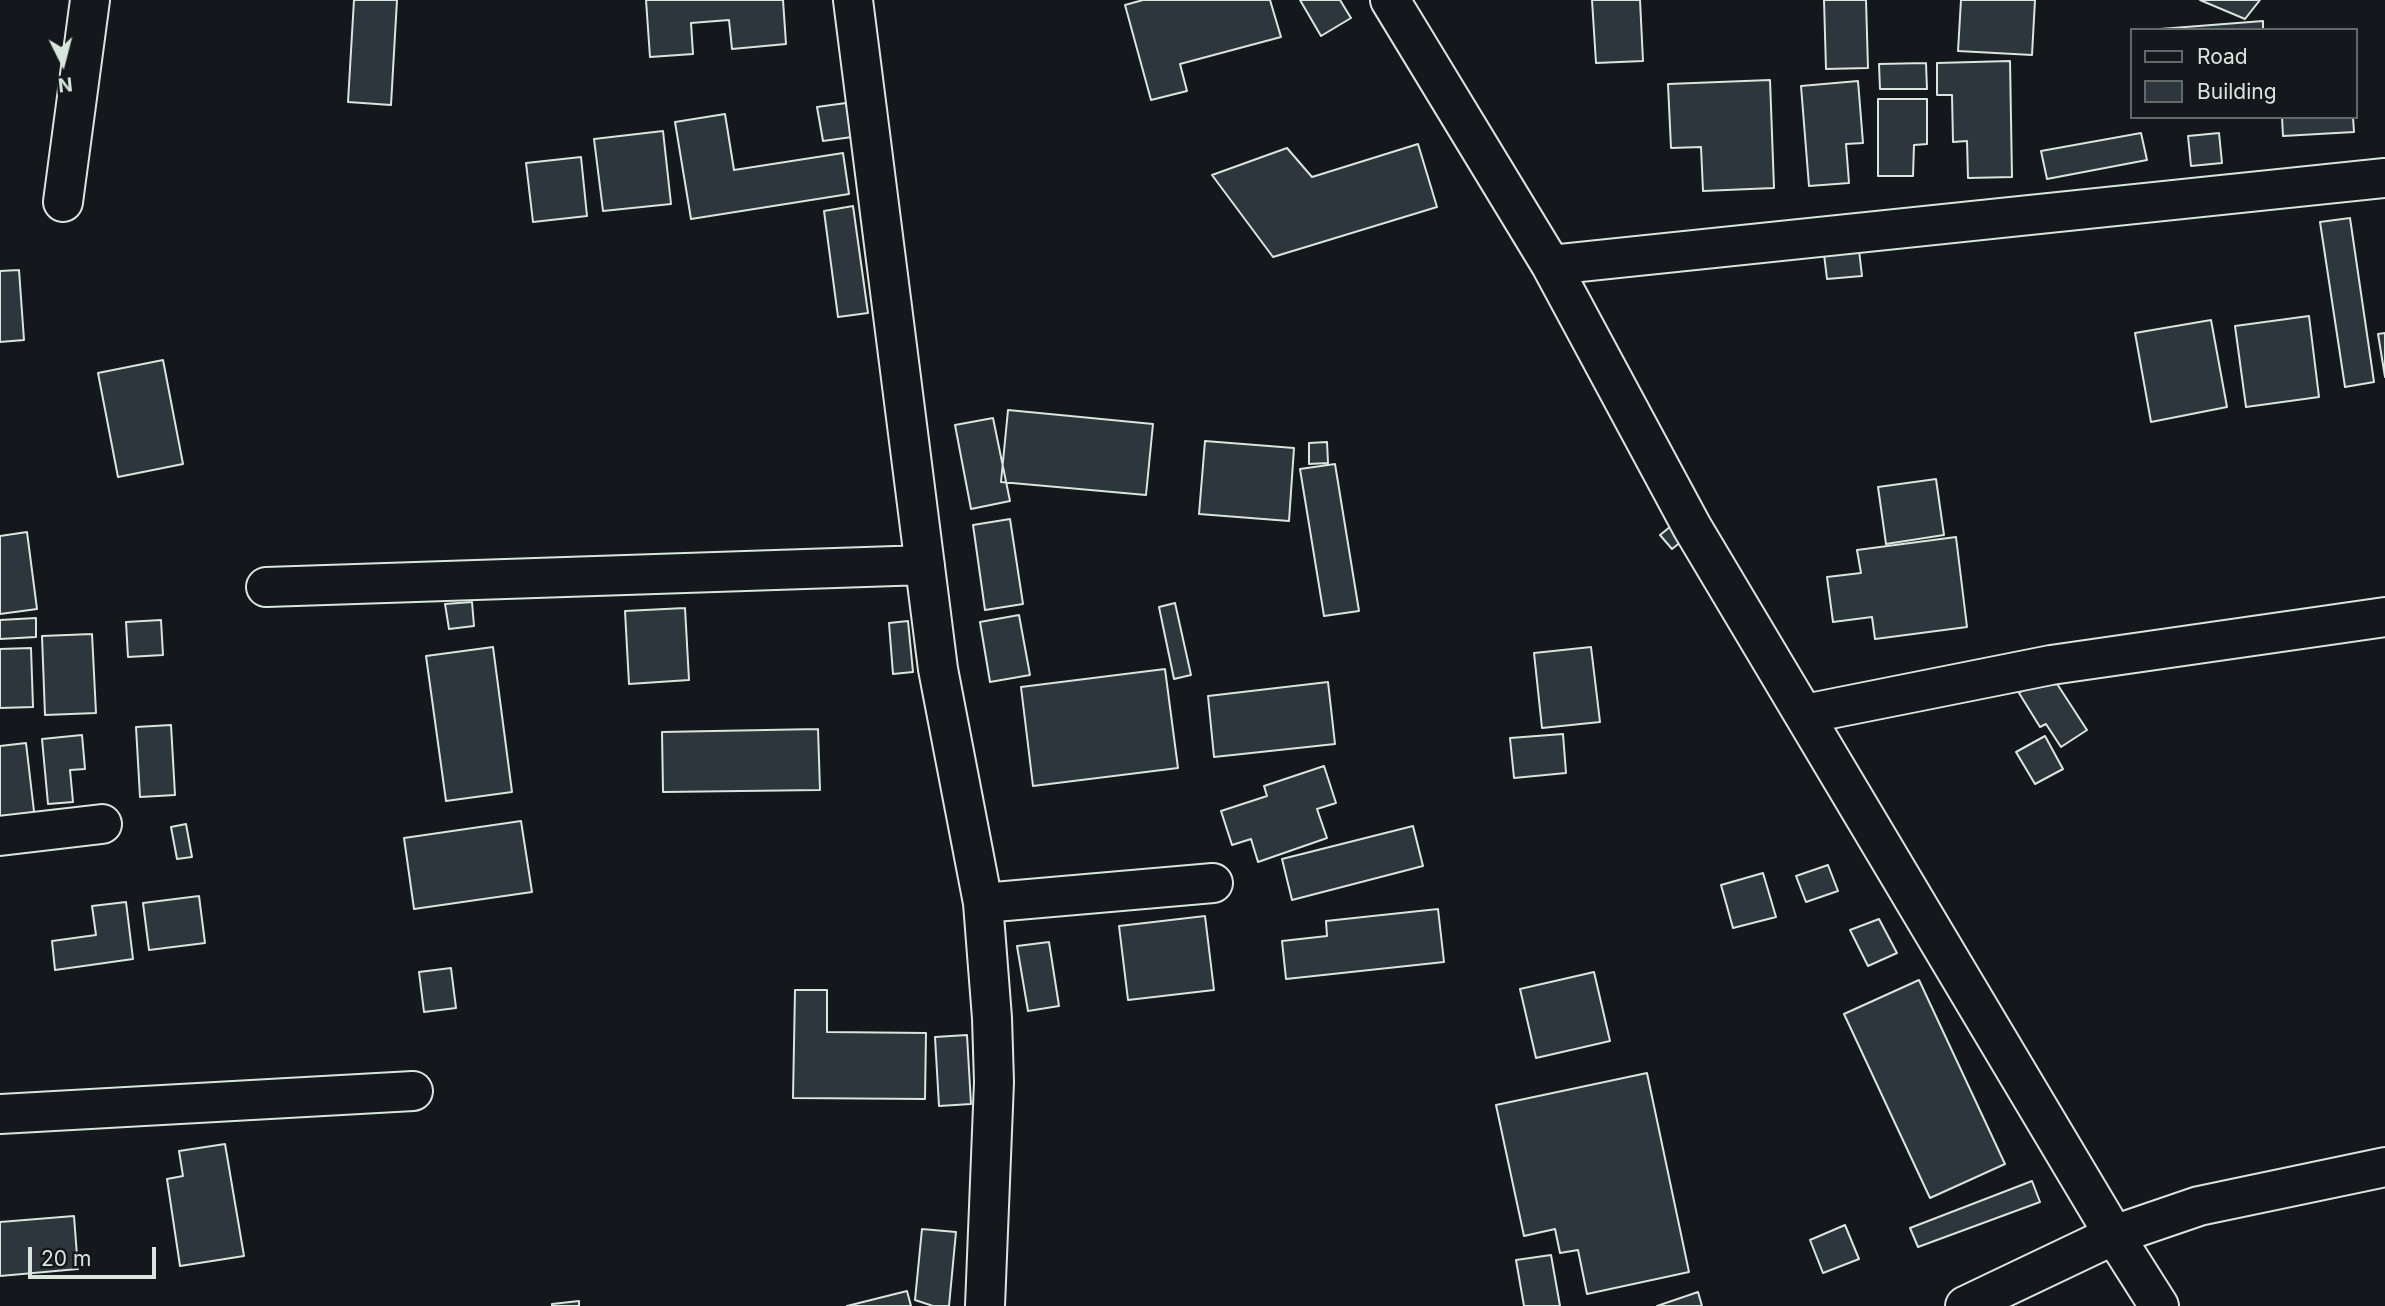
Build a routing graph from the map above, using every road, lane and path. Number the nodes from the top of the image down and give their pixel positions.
1 (90, 0) edge
2 (853, 0) edge
3 (1390, 0) edge
4 (2385, 178) edge
5 (63, 202) dead end
6 (1551, 265) junction
7 (925, 565) junction
8 (266, 587) dead end
9 (2385, 617) edge
10 (1805, 714) junction
11 (102, 824) dead end
12 (0, 836) edge
13 (1213, 883) dead end
14 (983, 903) junction
15 (413, 1091) dead end
16 (0, 1114) edge
17 (2385, 1167) edge
18 (2114, 1236) junction
19 (985, 1306) edge
20 (1965, 1306) edge
21 (2159, 1306) edge

1 - 5 street
2 - 7 street
3 - 6 street
4 - 6 street
6 - 10 street
7 - 8 street
7 - 14 street
9 - 10 street
10 - 18 street
11 - 12 street
13 - 14 street
14 - 19 street
15 - 16 street
17 - 18 street
18 - 20 street
18 - 21 street

